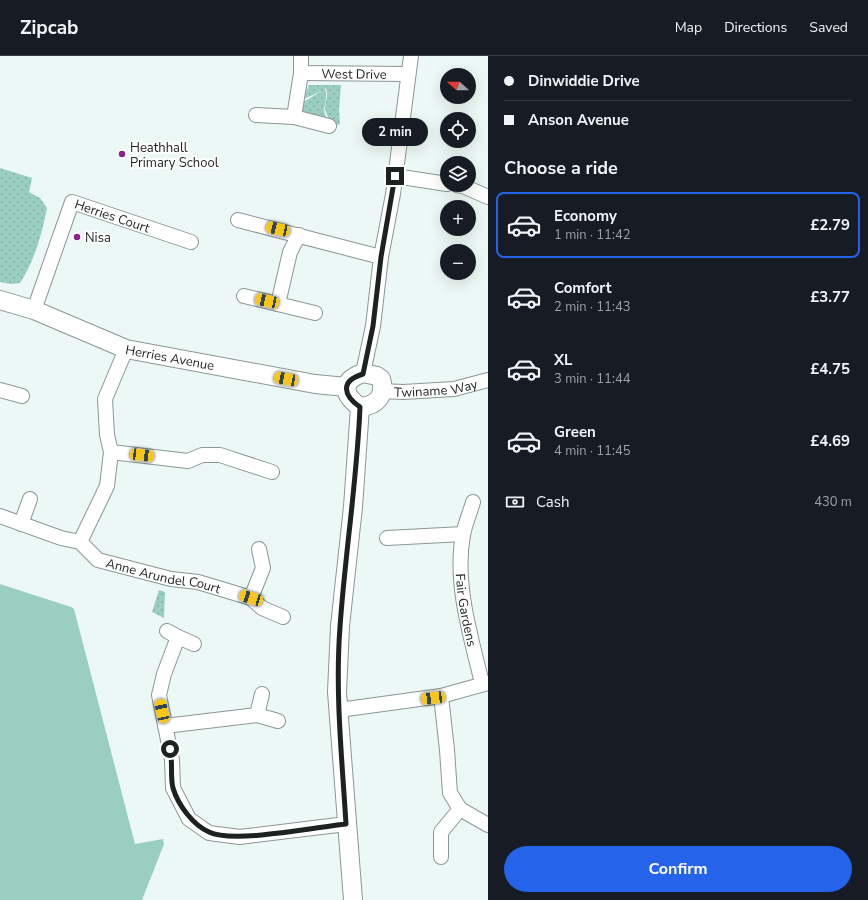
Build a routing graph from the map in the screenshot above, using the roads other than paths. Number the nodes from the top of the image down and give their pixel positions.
1 (301, 56) edge
2 (411, 56) edge
3 (301, 73) junction
4 (408, 74) junction
5 (256, 115) dead end
6 (294, 117) junction
7 (329, 126) dead end
8 (395, 176) junction
9 (440, 183) edge
10 (475, 192) edge
11 (488, 197) edge
12 (238, 220) dead end
13 (300, 235) junction
14 (191, 242) dead end
15 (381, 257) junction
16 (244, 296) dead end
17 (0, 300) edge
18 (278, 304) junction
19 (34, 310) junction
20 (314, 313) dead end
21 (126, 349) junction
22 (363, 374) junction
23 (488, 380) edge
24 (346, 387) junction
25 (0, 390) edge
26 (382, 391) junction
27 (22, 396) dead end
28 (360, 407) junction
29 (111, 452) junction
30 (272, 472) dead end
31 (30, 499) dead end
32 (473, 502) dead end
33 (0, 516) edge
34 (21, 524) junction
35 (463, 534) junction
36 (387, 538) dead end
37 (80, 542) junction
38 (259, 549) dead end
39 (251, 598) junction
40 (283, 617) dead end
41 (194, 644) dead end
42 (485, 683) edge
43 (262, 694) dead end
44 (441, 696) junction
45 (338, 710) junction
46 (257, 714) junction
47 (278, 721) dead end
48 (165, 726) junction
49 (460, 808) junction
50 (346, 824) junction
51 (488, 825) edge
52 (441, 857) dead end
53 (353, 900) edge

1 - 3 street
2 - 4 street
3 - 4 street, West Drive
3 - 6 street
4 - 8 street
5 - 6 street
6 - 7 street
8 - 9 street
8 - 15 street
10 - 11 street
12 - 13 street
13 - 15 street
13 - 18 street
14 - 19 street, Herries Court
15 - 22 street
16 - 18 street
17 - 19 street, Herries Avenue
18 - 20 street
19 - 21 street, Herries Avenue
21 - 24 street, Herries Avenue
21 - 29 street
22 - 24 street
22 - 26 street
23 - 26 street, Twiname Way
24 - 28 street
25 - 27 street
26 - 28 street
28 - 45 street
29 - 30 street
29 - 37 street
31 - 34 street
32 - 35 street, Fair Gardens
33 - 34 street
34 - 37 street
35 - 36 street
35 - 42 street, Fair Gardens
37 - 39 street, Anne Arundel Court
38 - 39 street
39 - 40 street
41 - 48 street
42 - 44 street
43 - 46 street
44 - 45 street
44 - 49 street
45 - 50 street
46 - 47 street
46 - 48 street
48 - 50 street
49 - 51 street
49 - 52 street
50 - 53 street

